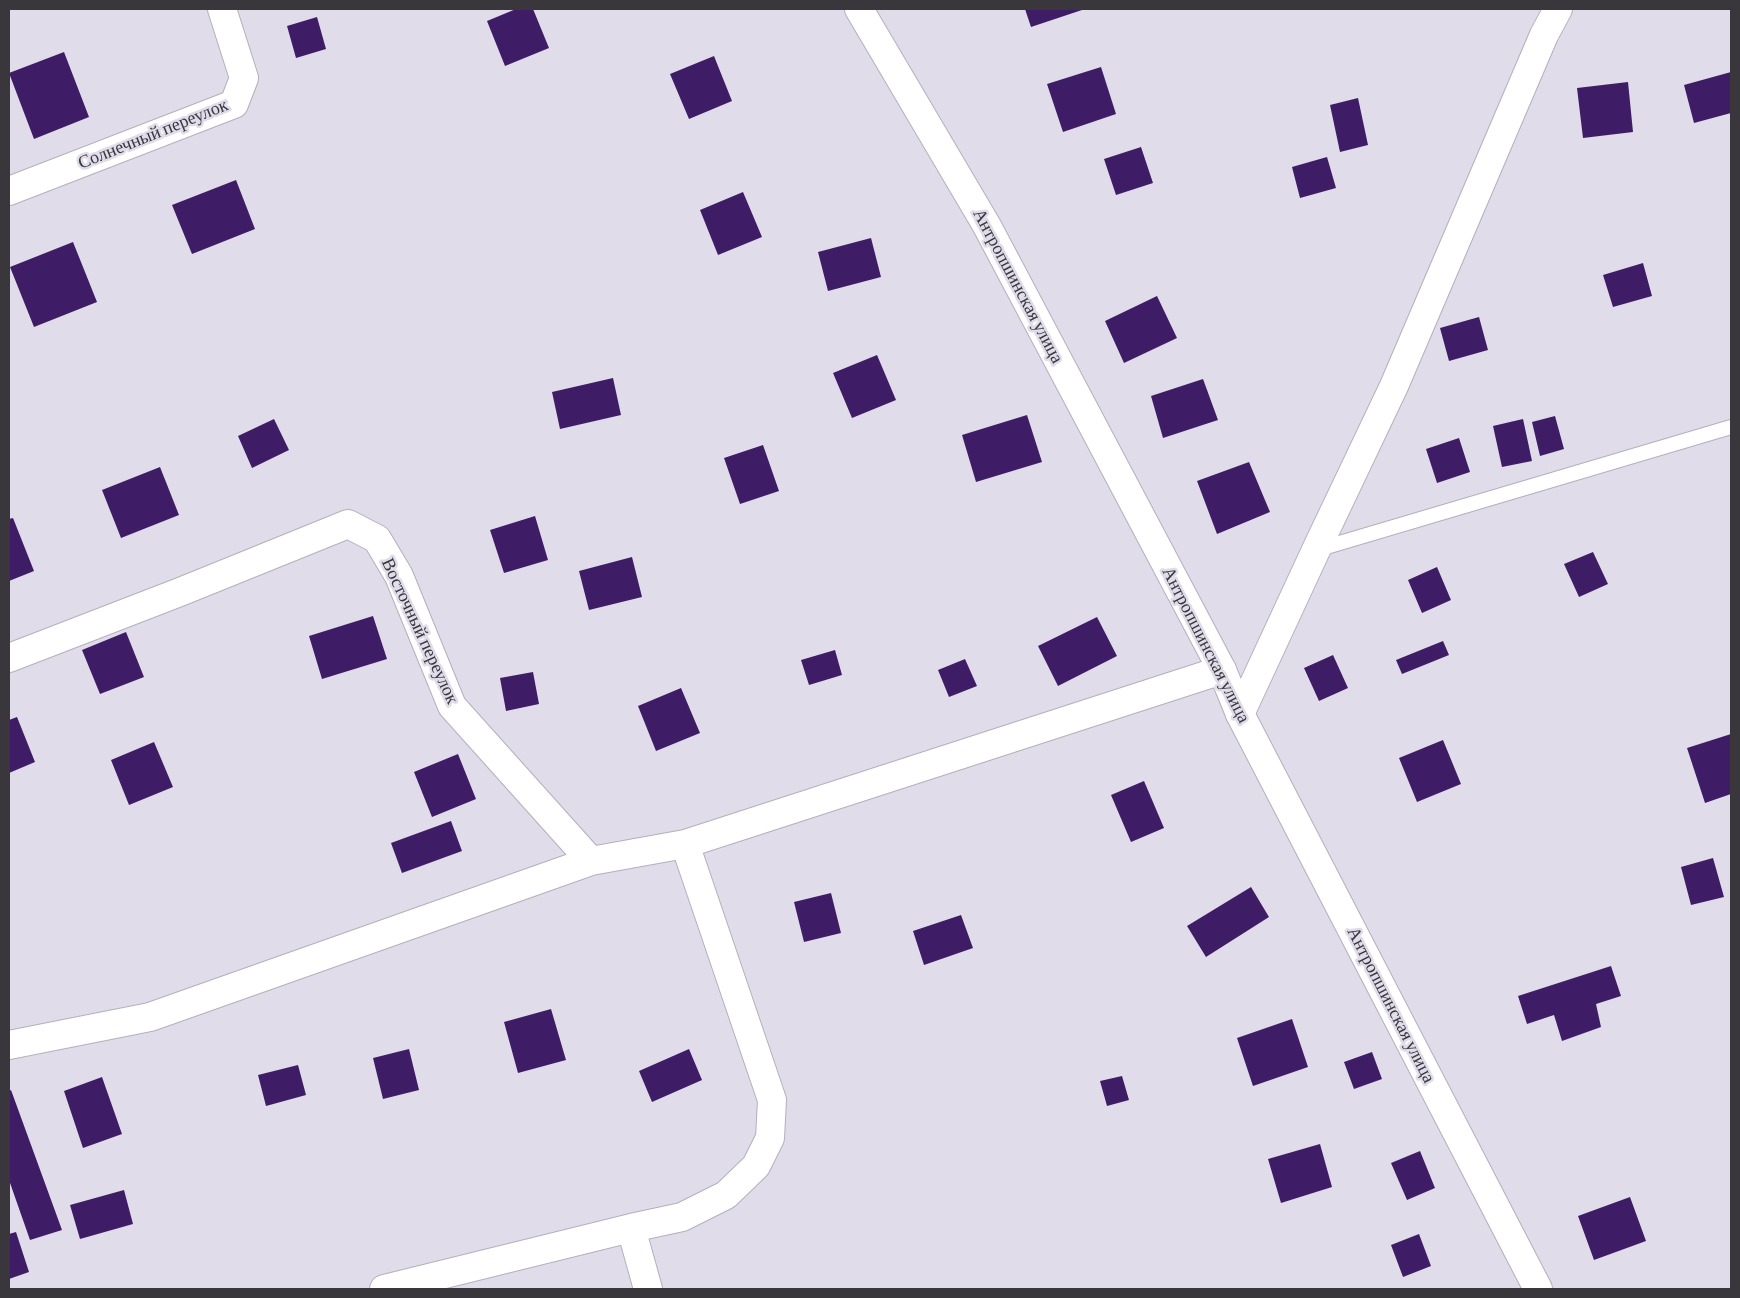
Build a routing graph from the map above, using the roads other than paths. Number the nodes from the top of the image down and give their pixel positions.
1 (222, 9) edge
2 (859, 9) edge
3 (1558, 9) edge
4 (9, 191) edge
5 (1731, 426) edge
6 (1316, 550) junction
7 (9, 658) edge
8 (1222, 670) junction
9 (1240, 714) junction
10 (685, 844) junction
11 (591, 861) junction
12 (9, 1046) edge
13 (631, 1228) junction
14 (384, 1289) edge
15 (648, 1289) edge
16 (1538, 1289) edge

1 - 4 street, Солнечный переулок
2 - 8 street, Антропшинская улица
3 - 6 street
5 - 6 lane
6 - 9 street
7 - 11 street, Восточный переулок
8 - 9 street, Антропшинская улица
8 - 10 street
9 - 16 street, Антропшинская улица
10 - 11 street
10 - 13 street
11 - 12 street
13 - 14 street
13 - 15 street

